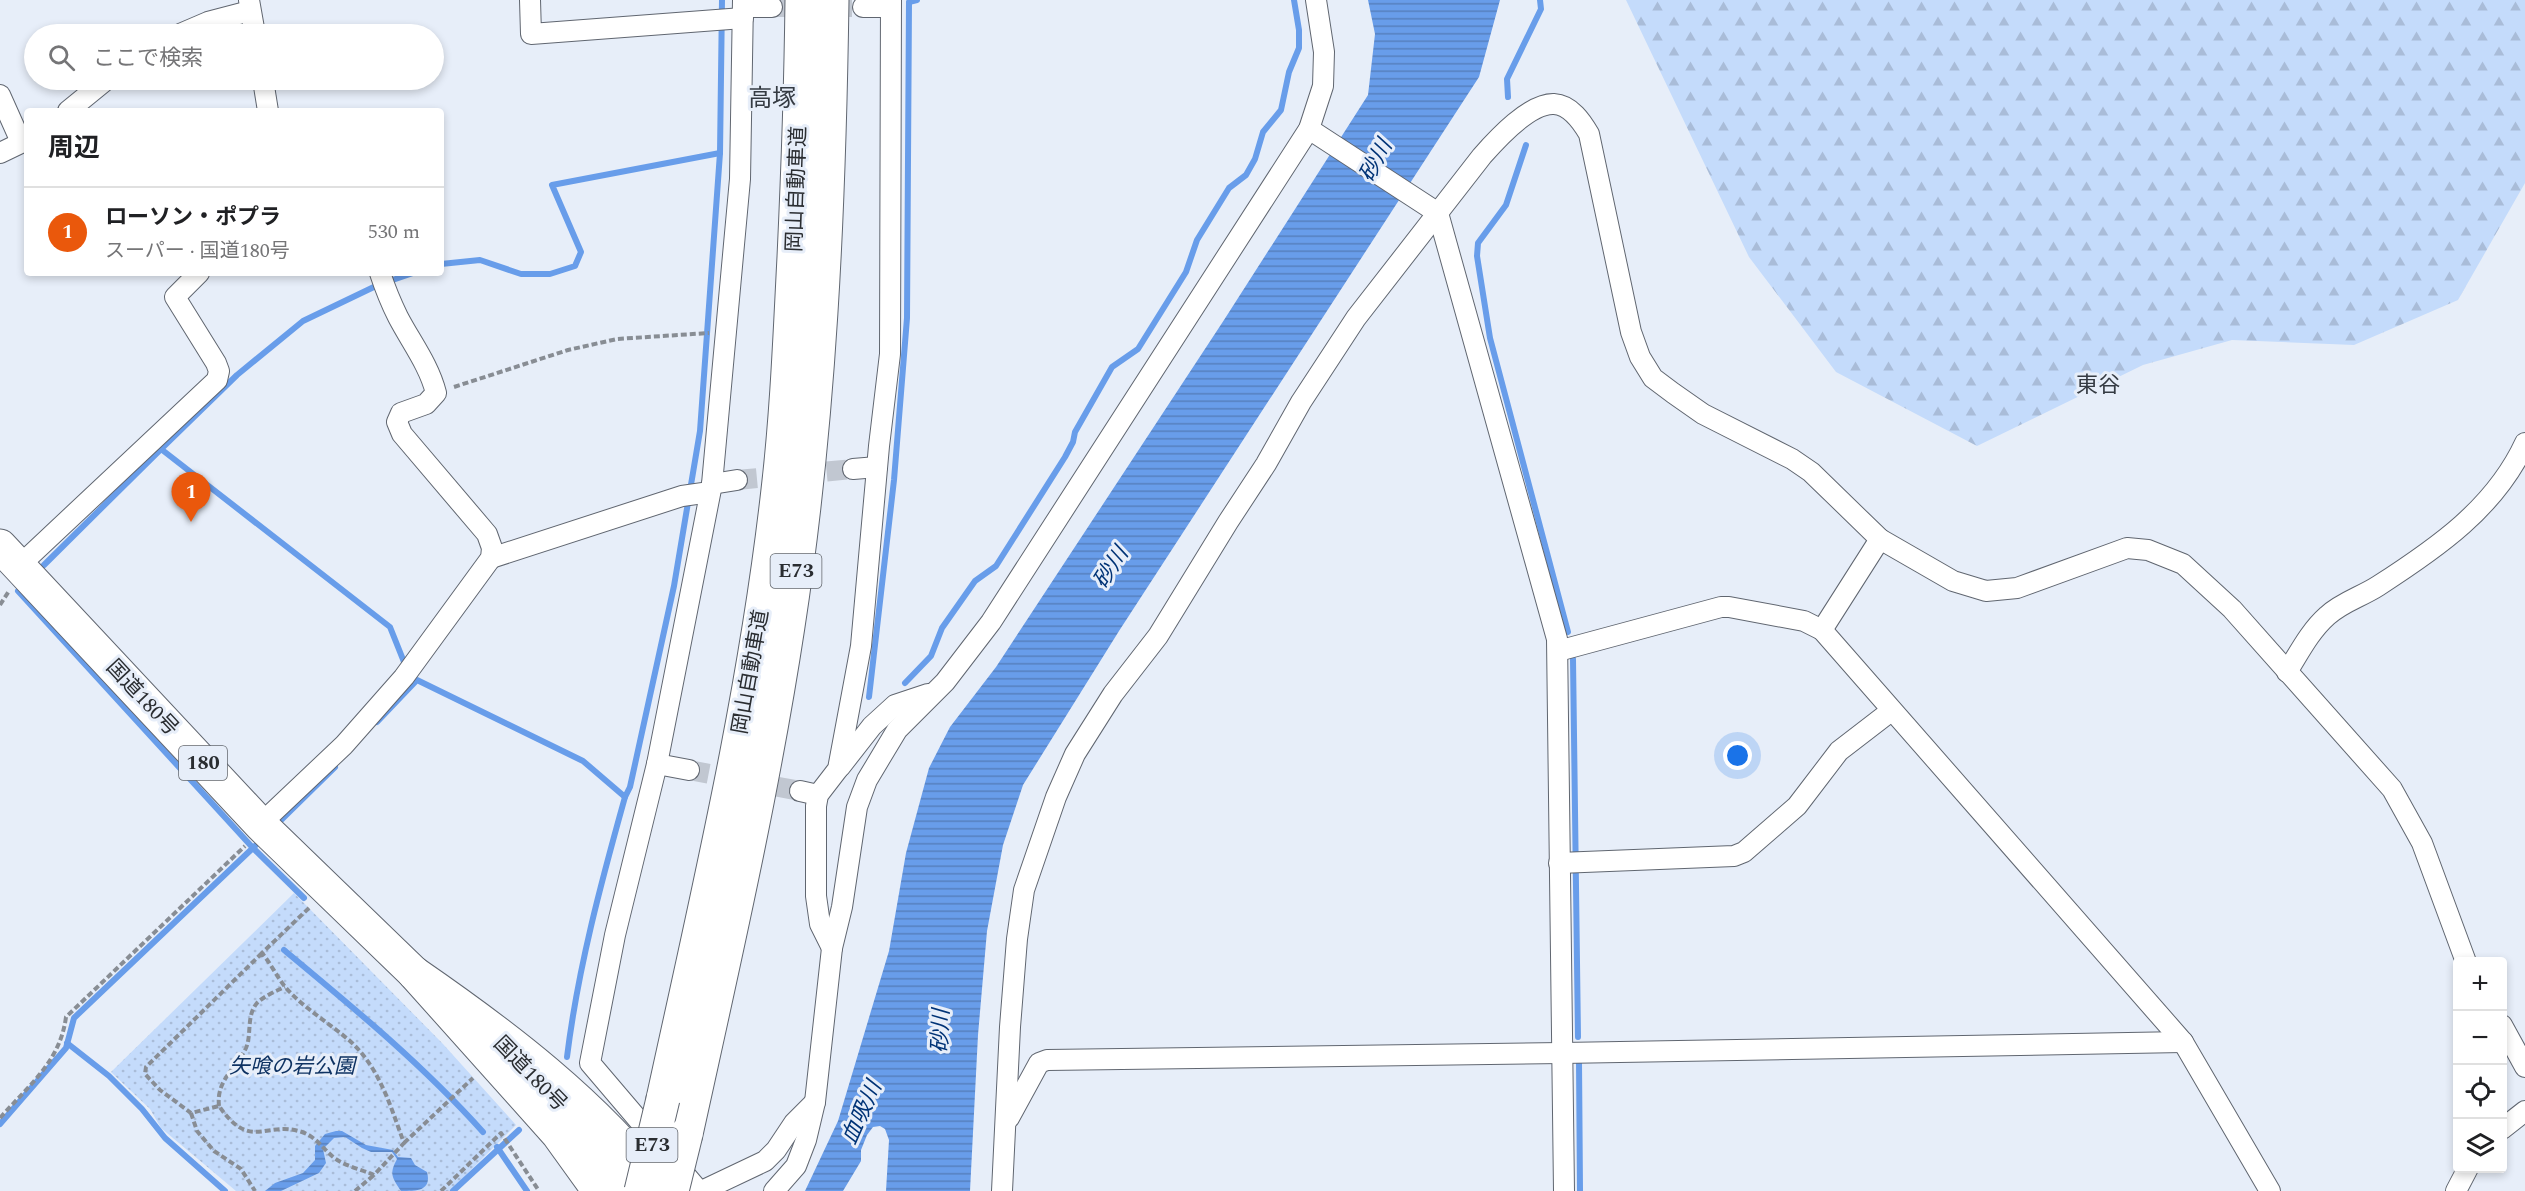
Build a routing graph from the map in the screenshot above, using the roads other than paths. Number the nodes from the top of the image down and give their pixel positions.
1 (531, 0) edge
2 (832, 0) edge
3 (1316, 0) edge
4 (891, 3) edge
5 (787, 4) edge
6 (250, 6) edge
7 (863, 7) tunnel mouth
8 (734, 13) edge
9 (203, 24) edge
10 (253, 24) edge
11 (94, 90) edge
12 (265, 90) edge
13 (0, 95) edge
14 (72, 108) edge
15 (268, 108) edge
16 (1315, 132) junction
17 (24, 141) edge
18 (0, 153) edge
19 (1432, 210) junction
20 (196, 276) edge
21 (382, 280) edge
22 (2525, 443) edge
23 (877, 467) junction
24 (853, 469) tunnel mouth
25 (737, 480) tunnel mouth
26 (701, 491) junction
27 (1880, 539) junction
28 (9, 556) edge
29 (491, 558) junction
30 (1822, 630) junction
31 (1558, 651) junction
32 (2287, 672) junction
33 (935, 692) junction
34 (1891, 711) junction
35 (657, 764) junction
36 (838, 769) junction
37 (689, 770) tunnel mouth
38 (254, 835) junction
39 (1570, 863) junction
40 (832, 948) junction
41 (2464, 957) edge
42 (414, 973) junction
43 (2507, 1034) edge
44 (2183, 1042) junction
45 (1562, 1053) junction
46 (2525, 1067) edge
47 (815, 1102) junction
48 (2525, 1112) edge
49 (1006, 1123) junction
50 (2507, 1125) edge
51 (2465, 1173) edge
52 (702, 1190) edge
53 (599, 1191) edge
54 (630, 1191) edge
55 (641, 1191) edge
56 (662, 1191) edge
57 (672, 1191) edge
58 (774, 1191) edge
59 (1002, 1191) edge
60 (1564, 1191) edge
61 (2270, 1191) edge
62 (2456, 1191) edge

1 - 8 street
2 - 57 highway, 岡山自動車道 / E73, bridge
3 - 16 street
4 - 7 street
4 - 23 street
5 - 8 street
5 - 55 highway, 岡山自動車道 / E73, bridge
6 - 9 street
6 - 10 street
8 - 26 street
11 - 14 street
12 - 15 street
13 - 17 street
16 - 19 street
16 - 33 street
17 - 18 street
19 - 27 street
19 - 31 street
19 - 49 street
20 - 28 street
21 - 29 street
22 - 32 street
23 - 24 street
23 - 36 street
25 - 26 street
26 - 29 street
26 - 35 street
27 - 30 street
27 - 32 street
28 - 38 highway, 国道180号 / 180
29 - 38 street
30 - 31 street
30 - 34 street
31 - 39 street
32 - 41 street
33 - 36 street
33 - 40 street
34 - 39 street
34 - 44 street
35 - 37 street
35 - 52 street
36 - 40 street
38 - 42 highway, 国道180号 / 180
39 - 45 street
40 - 47 street
42 - 53 highway, 国道180号 / 180
42 - 54 highway, 国道180号 / 180
42 - 56 highway
43 - 46 street
44 - 45 street
44 - 61 street
45 - 49 street
45 - 60 street
47 - 52 street
47 - 58 street
48 - 50 street
49 - 59 street
51 - 62 street

